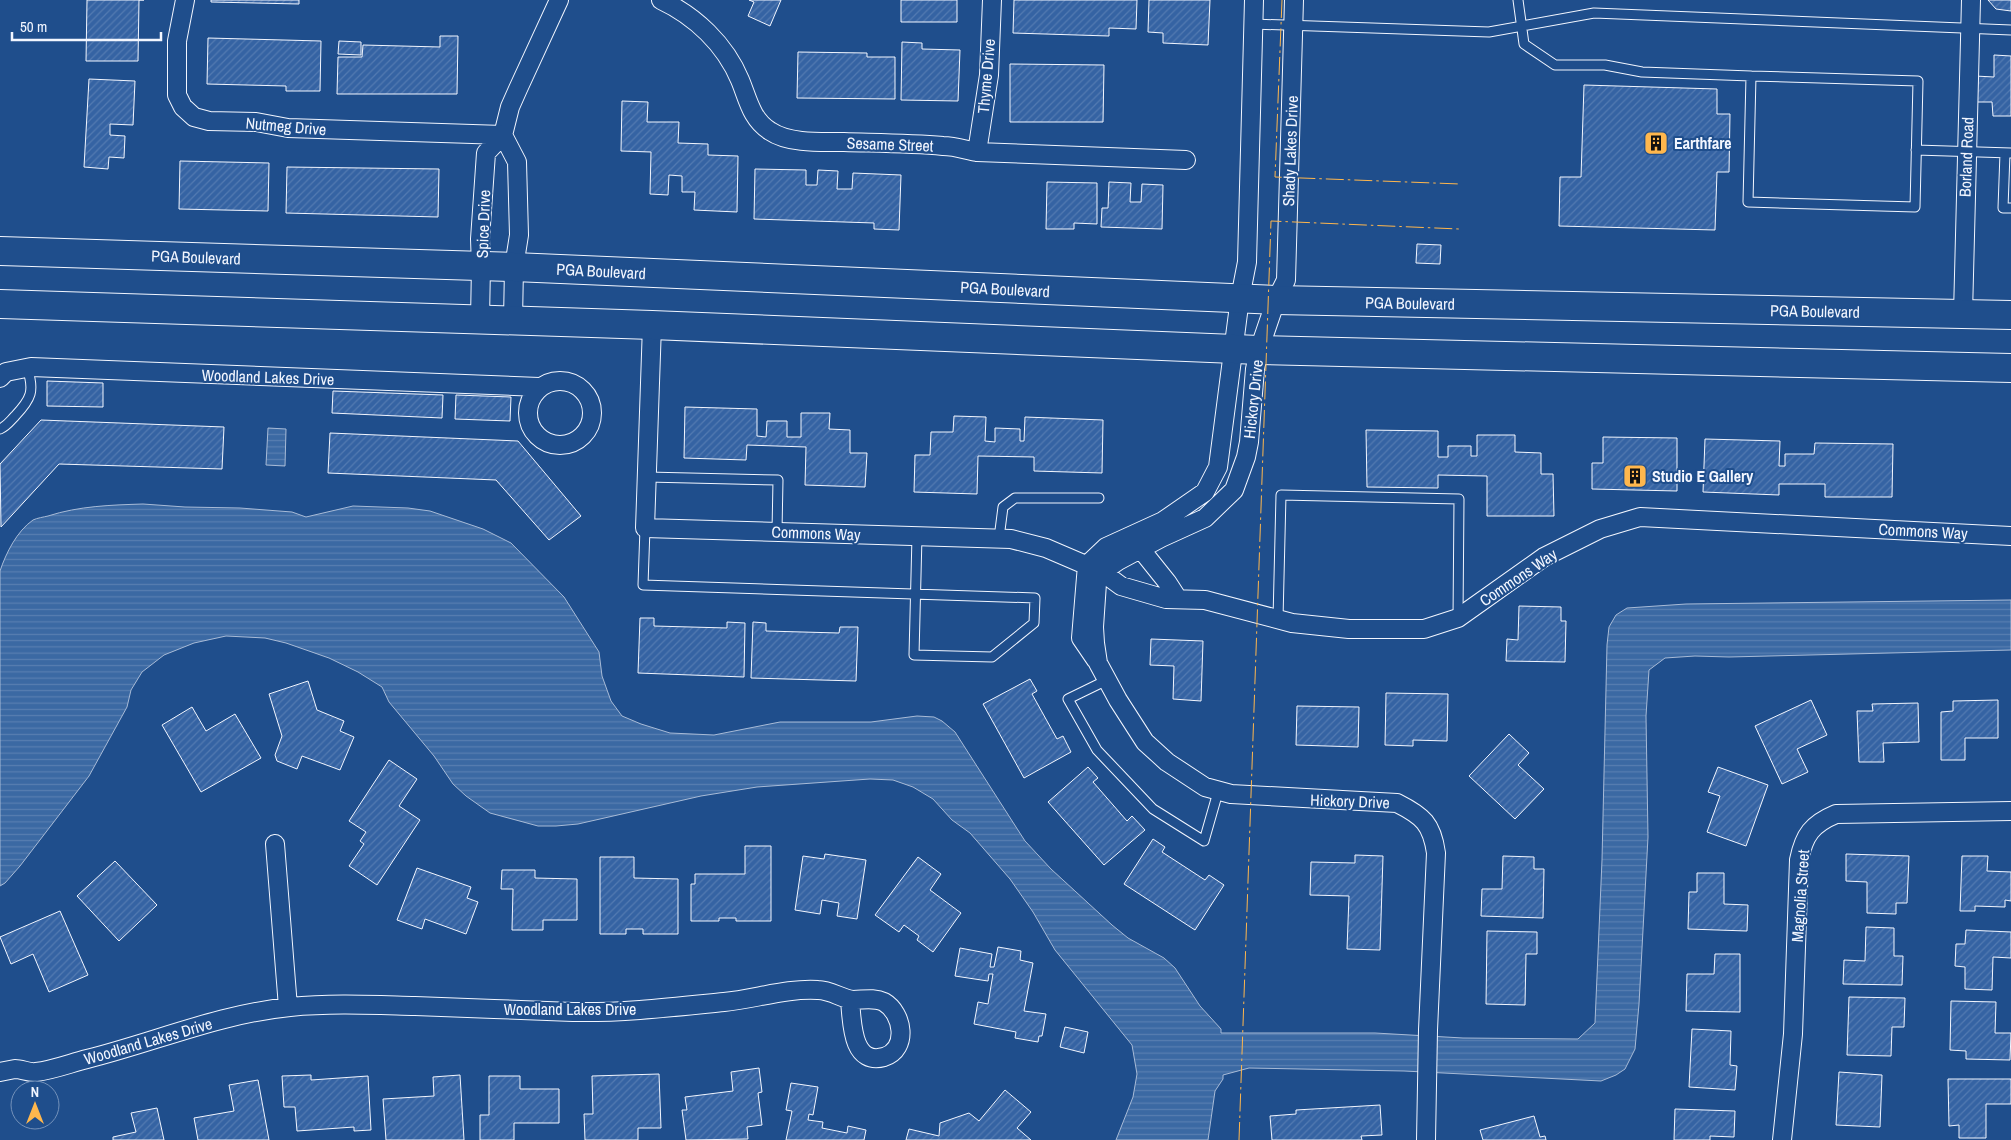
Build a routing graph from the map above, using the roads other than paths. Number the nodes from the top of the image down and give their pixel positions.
1 (185, 0) edge
2 (559, 0) edge
3 (661, 0) edge
4 (992, 0) edge
5 (1254, 0) edge
6 (1294, 0) edge
7 (1518, 0) edge
8 (1971, 0) edge
9 (1254, 24) junction
10 (1294, 26) junction
11 (1522, 26) junction
12 (1970, 29) junction
13 (2011, 30) edge
14 (1751, 76) junction
15 (503, 136) junction
16 (1916, 150) junction
17 (1966, 151) junction
18 (977, 152) junction
19 (2008, 153) edge
20 (1186, 160) dead end
21 (2011, 208) edge
22 (0, 250) edge
23 (481, 266) junction
24 (514, 267) junction
25 (1240, 298) junction
26 (1276, 300) junction
27 (0, 304) edge
28 (1962, 314) junction
29 (2011, 315) edge
30 (480, 319) junction
31 (513, 320) junction
32 (652, 325) junction
33 (1246, 350) junction
34 (27, 368) junction
35 (2011, 368) edge
36 (0, 378) edge
37 (539, 387) dead end
38 (0, 429) edge
39 (647, 477) junction
40 (1099, 498) dead end
41 (645, 528) junction
42 (777, 531) junction
43 (917, 536) junction
44 (2011, 536) edge
45 (999, 538) junction
46 (1136, 542) junction
47 (1094, 568) junction
48 (916, 595) junction
49 (1178, 600) junction
50 (1458, 618) junction
51 (1278, 619) junction
52 (1107, 680) junction
53 (1218, 792) junction
54 (2011, 811) edge
55 (275, 844) dead end
56 (850, 1000) dead end
57 (288, 1007) junction
58 (2, 1069) edge
59 (1426, 1140) edge
60 (1782, 1140) edge

1 - 15 street, Nutmeg Drive
2 - 15 street, Spice Drive
3 - 18 street, Sesame Street
4 - 18 street, Thyme Drive
5 - 9 street
6 - 10 street, Shady Lakes Drive
7 - 11 lane
8 - 12 street, Borland Road
9 - 10 lane
9 - 25 street
10 - 11 lane
10 - 26 street, Shady Lakes Drive
11 - 12 lane
11 - 14 lane
12 - 13 lane
12 - 17 street, Borland Road
14 - 16 lane
14 - 16 lane
15 - 23 street, Spice Drive
15 - 24 street, Spice Drive
16 - 17 lane
17 - 19 lane
17 - 28 street, Borland Road
18 - 20 street, Sesame Street
19 - 21 lane
22 - 23 main road, PGA Boulevard
23 - 24 main road, PGA Boulevard
23 - 30 street, Spice Drive
24 - 25 main road, PGA Boulevard
24 - 31 street, Spice Drive
25 - 26 main road, PGA Boulevard
25 - 33 street, Hickory Drive
26 - 28 main road, PGA Boulevard
26 - 33 street, Hickory Drive
27 - 30 main road
28 - 29 main road, PGA Boulevard
30 - 31 main road
31 - 32 main road
32 - 33 main road
32 - 39 street
33 - 35 main road
33 - 46 street, Hickory Drive
33 - 46 street, Hickory Drive
34 - 36 street, Woodland Lakes Drive
34 - 37 street, Woodland Lakes Drive
34 - 38 lane
39 - 41 street
39 - 42 lane
40 - 45 lane
41 - 42 street, Commons Way
41 - 48 lane
42 - 43 street, Commons Way
43 - 45 street, Commons Way
43 - 48 lane
44 - 50 street, Commons Way
45 - 47 street, Commons Way
46 - 47 street, Hickory Drive
46 - 49 street
47 - 49 street, Commons Way
47 - 52 street, Hickory Drive
48 - 48 lane
49 - 51 street, Commons Way
50 - 51 street, Commons Way
50 - 51 lane
52 - 53 street, Hickory Drive
52 - 53 lane
53 - 59 street, Hickory Drive
54 - 60 street, Magnolia Street
55 - 57 street
56 - 57 street, Woodland Lakes Drive
57 - 58 street, Woodland Lakes Drive

